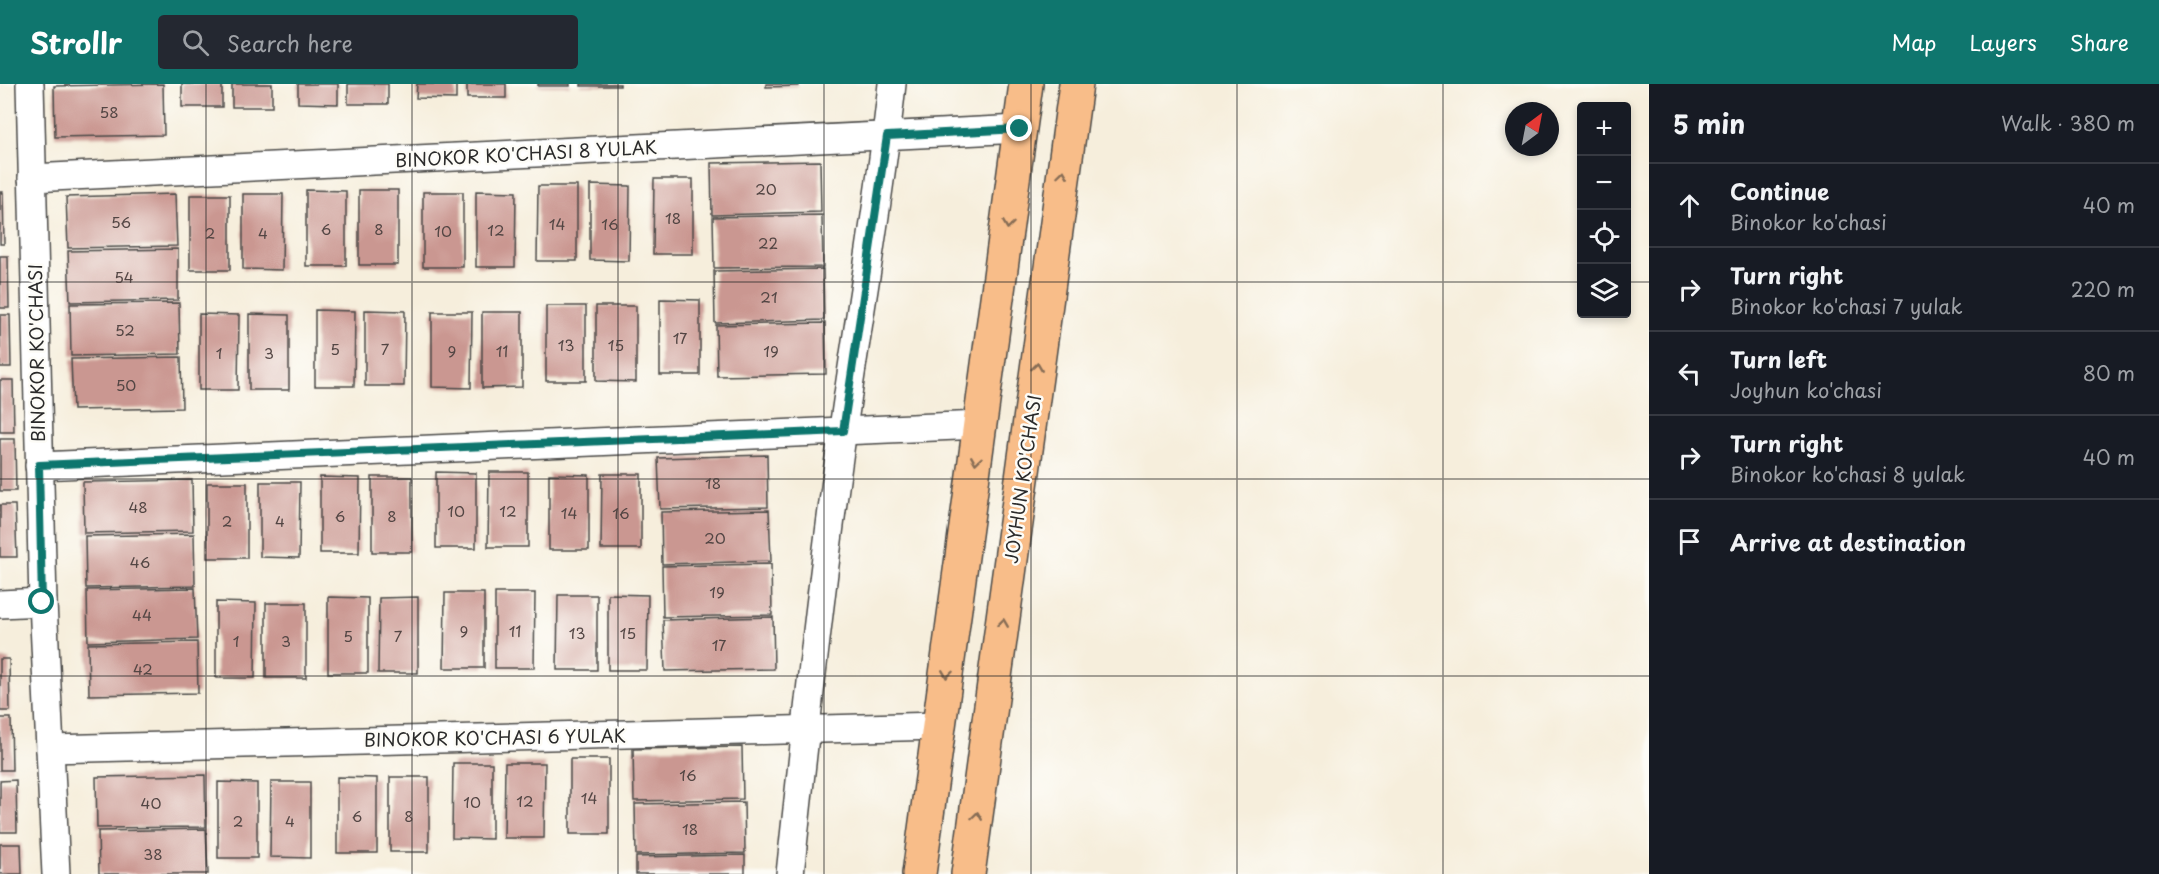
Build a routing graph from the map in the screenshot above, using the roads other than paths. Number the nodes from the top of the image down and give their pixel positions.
1 (30, 84) edge
2 (892, 84) edge
3 (1026, 84) edge
4 (1076, 84) edge
5 (1020, 129) junction
6 (887, 136) junction
7 (32, 178) junction
8 (981, 425) junction
9 (843, 431) junction
10 (39, 465) junction
11 (42, 602) junction
12 (0, 604) edge
13 (939, 726) junction
14 (805, 729) junction
15 (50, 749) junction
16 (56, 874) edge
17 (790, 874) edge
18 (919, 874) edge
19 (968, 874) edge

1 - 7 street, BINOKOR KO'CHASI
2 - 6 street
3 - 5 main road
19 -> 4 main road, JOYHUN KO'CHASI
5 - 6 street, BINOKOR KO'CHASI 8 YULAK
5 -> 8 main road
6 - 7 street, BINOKOR KO'CHASI 8 YULAK
6 - 9 street
7 - 10 street, BINOKOR KO'CHASI
8 - 9 street
8 -> 13 main road
9 - 10 street
9 - 14 street
10 - 11 street, BINOKOR KO'CHASI
11 - 12 street
11 - 15 street, BINOKOR KO'CHASI
13 - 14 street, BINOKOR KO'CHASI 6 YULAK
13 - 18 main road
14 - 15 street, BINOKOR KO'CHASI 6 YULAK
14 - 17 street
15 - 16 street, BINOKOR KO'CHASI

